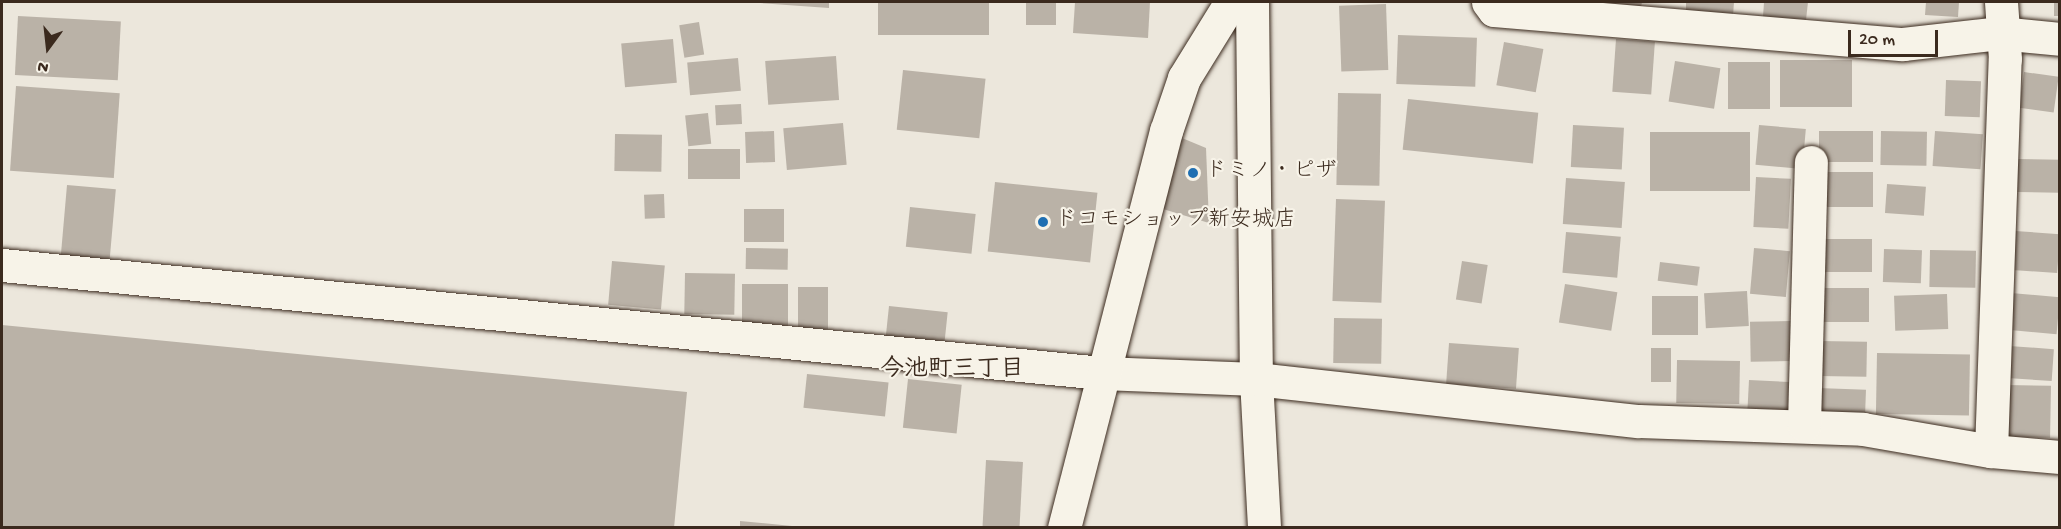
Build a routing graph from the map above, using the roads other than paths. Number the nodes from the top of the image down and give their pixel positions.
1 (1231, 2) edge
2 (1252, 2) edge
3 (1488, 2) edge
4 (1664, 13) edge
5 (2000, 17) edge
6 (2060, 39) edge
7 (1811, 162) dead end
8 (2, 265) edge
9 (1102, 373) junction
10 (1256, 379) junction
11 (1804, 425) junction
12 (1991, 451) junction
13 (2060, 457) edge
14 (1064, 528) edge
15 (1264, 528) edge

1 - 9 street
2 - 10 street
3 - 4 street
4 - 5 street
5 - 6 street
5 - 12 street
7 - 11 street
8 - 9 street
9 - 10 street
9 - 14 street
10 - 11 street
10 - 15 street
11 - 12 street
12 - 13 street

